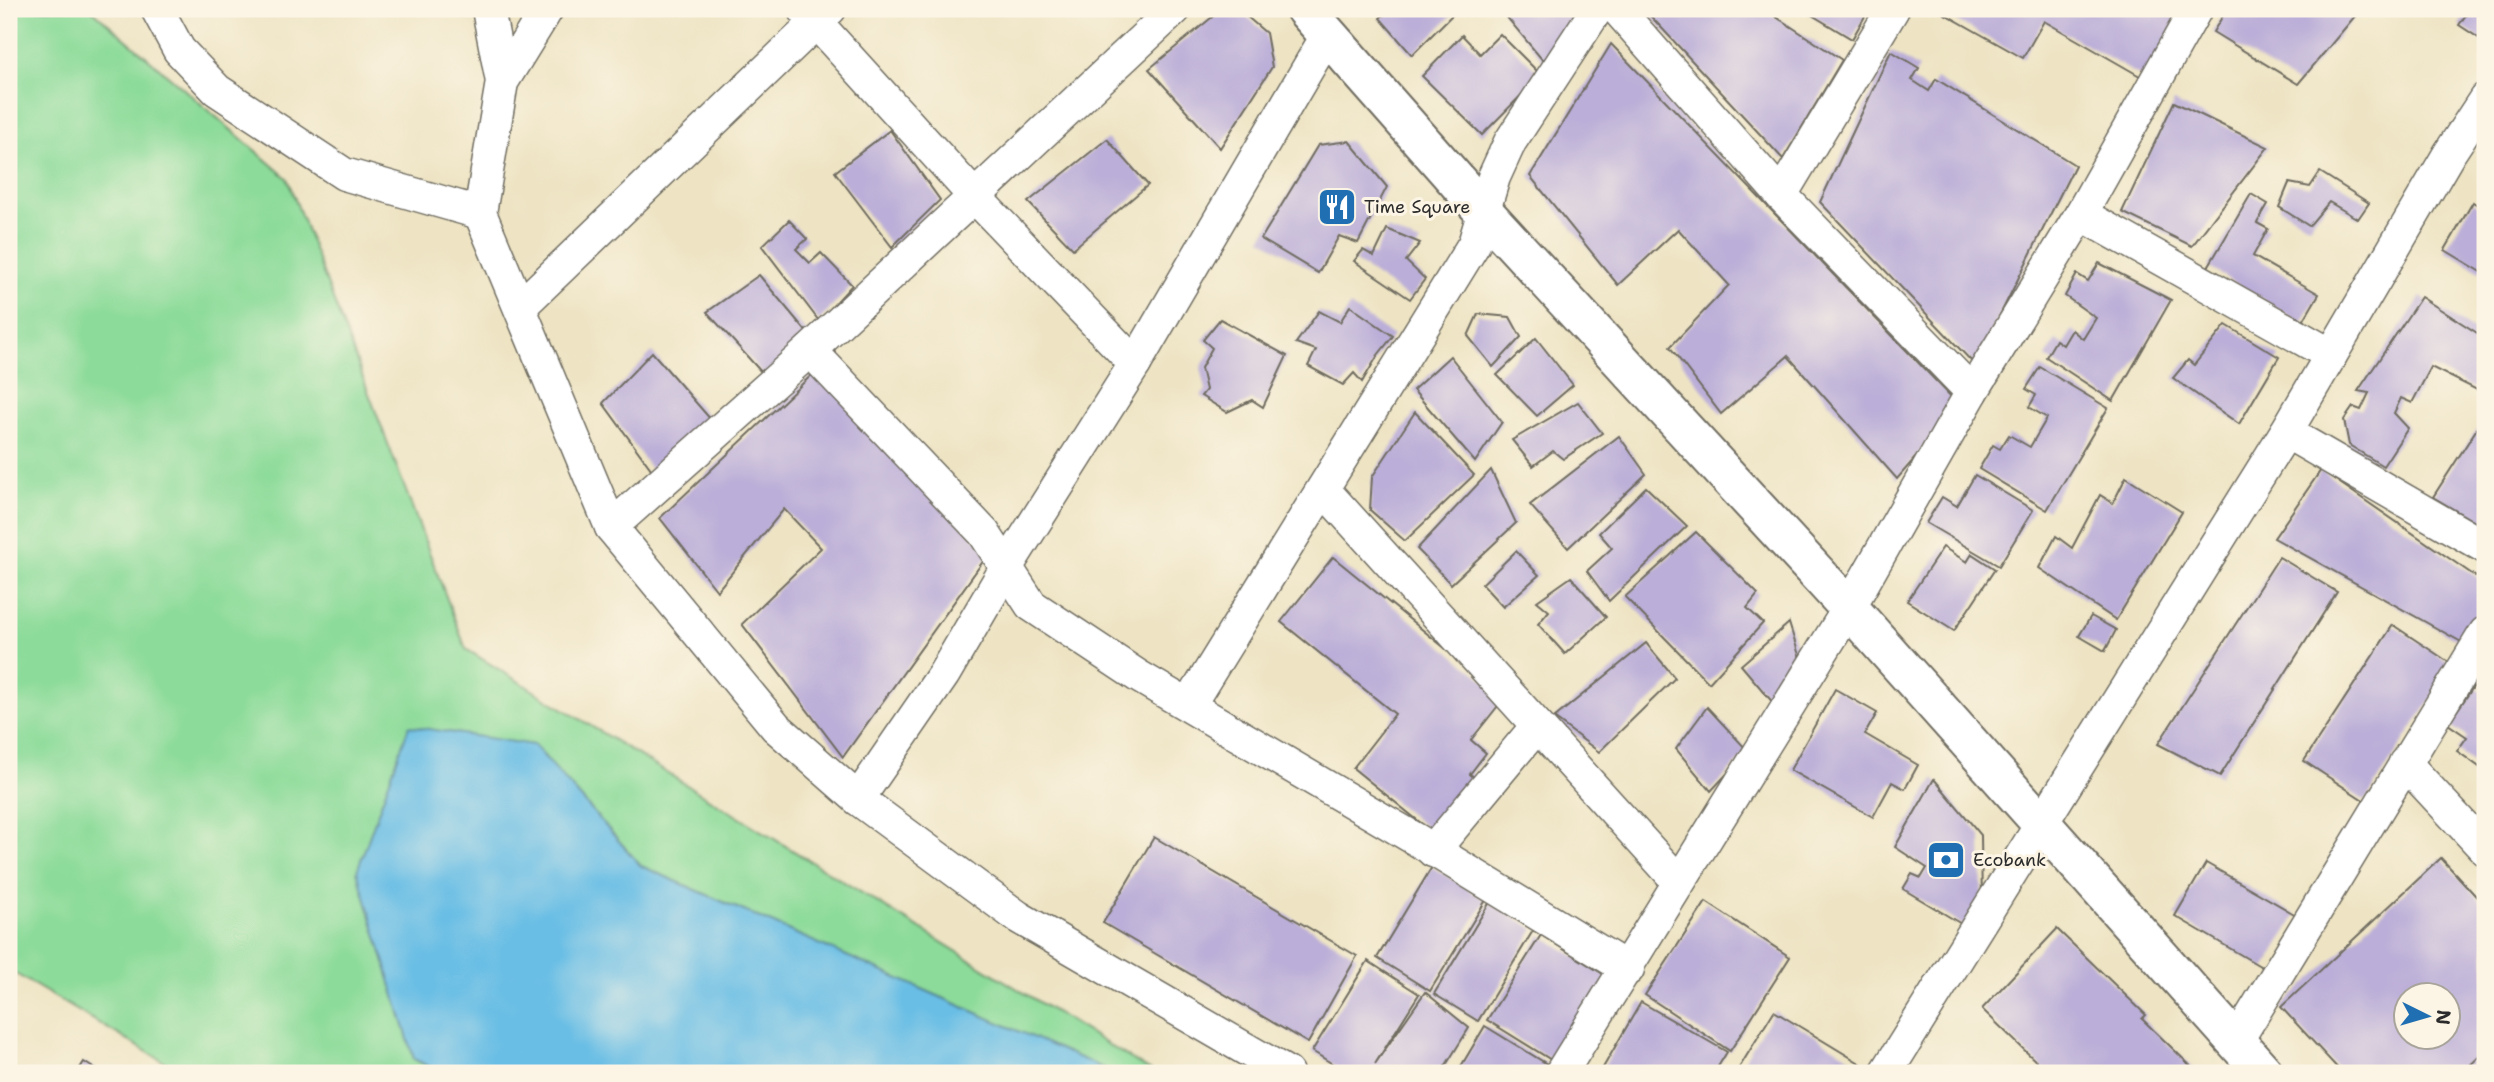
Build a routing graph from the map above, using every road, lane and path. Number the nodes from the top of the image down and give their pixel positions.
1 (158, 9) edge
2 (488, 9) edge
3 (547, 9) edge
4 (1175, 9) edge
5 (1597, 9) edge
6 (1617, 9) edge
7 (1893, 9) edge
8 (2196, 9) edge
9 (817, 13) edge
10 (1317, 21) edge
11 (502, 82) junction
12 (2485, 99) edge
13 (1781, 195) junction
14 (975, 197) junction
15 (480, 213) junction
16 (1485, 213) junction
17 (2081, 214) junction
18 (520, 307) junction
19 (810, 349) junction
20 (2332, 355) junction
21 (1135, 364) junction
22 (1972, 392) junction
23 (2286, 432) junction
24 (1323, 489) junction
25 (611, 527) junction
26 (2485, 547) edge
27 (1006, 568) junction
28 (1849, 608) junction
29 (2485, 633) edge
30 (1189, 705) junction
31 (1537, 726) junction
32 (2405, 763) junction
33 (858, 799) junction
34 (2040, 825) junction
35 (2481, 840) edge
36 (1433, 851) junction
37 (1678, 881) junction
38 (1628, 969) junction
39 (2236, 1042) junction
40 (1891, 1071) edge
41 (1287, 1073) edge
42 (1562, 1073) edge
43 (2264, 1073) edge

1 - 15 street
2 - 11 street
3 - 11 street
4 - 14 street
5 - 16 street
6 - 13 street
7 - 13 street
8 - 17 street
9 - 14 street
9 - 18 street
10 - 16 street
10 - 21 street
11 - 15 street
12 - 20 street
13 - 22 street
14 - 19 street
14 - 21 street
15 - 18 street
16 - 24 street
16 - 28 street
17 - 20 street
17 - 22 street
18 - 25 street
19 - 25 street
19 - 27 street
20 - 23 street
21 - 27 street
22 - 28 street
23 - 26 street
23 - 34 street
24 - 30 street
24 - 31 street
25 - 33 street
27 - 30 street
27 - 33 street
28 - 34 street
28 - 37 street
29 - 32 street
30 - 36 street
31 - 36 street
31 - 37 street
32 - 35 street
32 - 39 street
33 - 41 street
34 - 39 street
34 - 40 street
36 - 38 street
37 - 38 street
38 - 42 street
39 - 43 street

